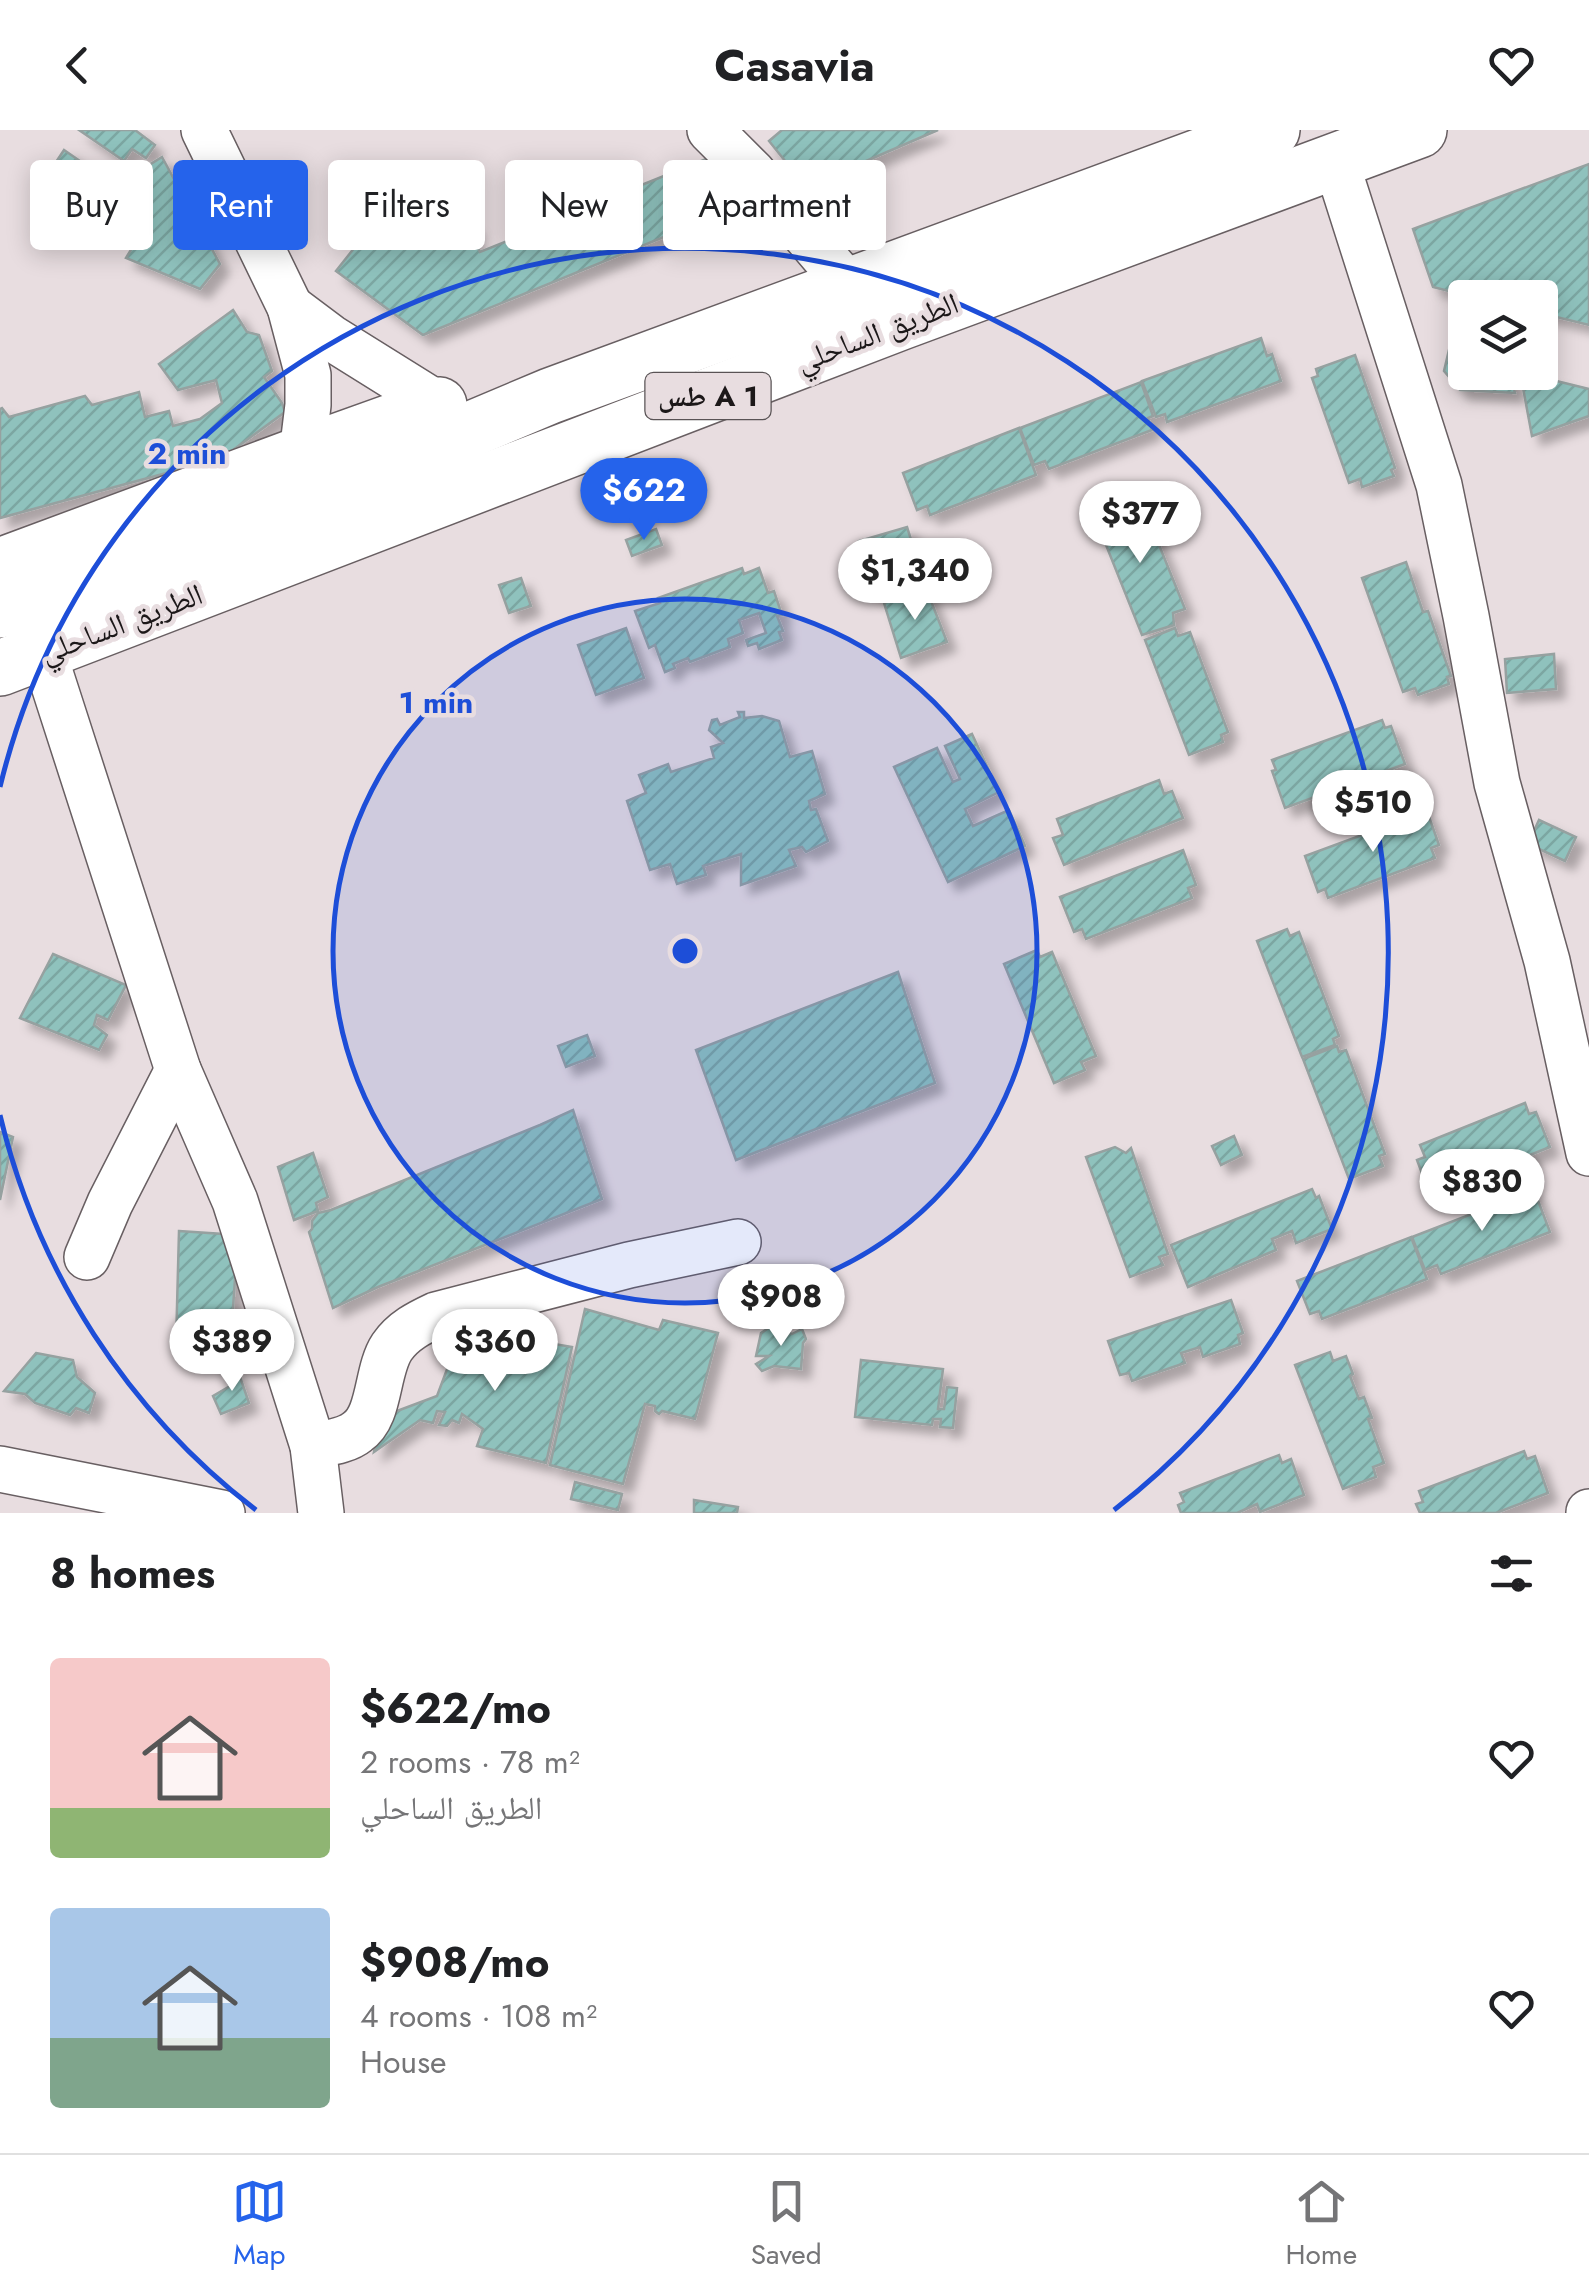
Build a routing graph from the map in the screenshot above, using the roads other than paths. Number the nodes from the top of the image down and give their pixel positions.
1 (204, 130) edge
2 (710, 130) edge
3 (1272, 130) edge
4 (1419, 130) edge
5 (1336, 162) junction
6 (848, 285) junction
7 (290, 307) junction
8 (550, 396) junction
9 (439, 406) junction
10 (302, 454) junction
11 (0, 566) edge
12 (0, 610) edge
13 (25, 670) edge
14 (0, 695) edge
15 (178, 1070) junction
16 (1589, 1153) edge
17 (738, 1242) dead end
18 (87, 1257) dead end
19 (312, 1446) junction
20 (0, 1469) edge
21 (222, 1513) edge
22 (321, 1513) edge

1 - 7 street
2 - 6 street
3 - 6 highway, الطريق الساحلي / طس A 1
4 - 5 highway, الطريق الساحلي / طس A 1
5 - 13 highway, الطريق الساحلي / طس A 1
5 - 16 street
6 - 8 highway, الطريق الساحلي / طس A 1
7 - 9 street
7 - 10 street
8 - 9 highway
8 - 12 highway, الطريق الساحلي / طس A 1
9 - 10 highway
10 - 11 highway
13 - 14 highway, الطريق الساحلي
13 - 15 street
15 - 18 street
15 - 19 street
17 - 19 street
19 - 22 street
20 - 21 street

